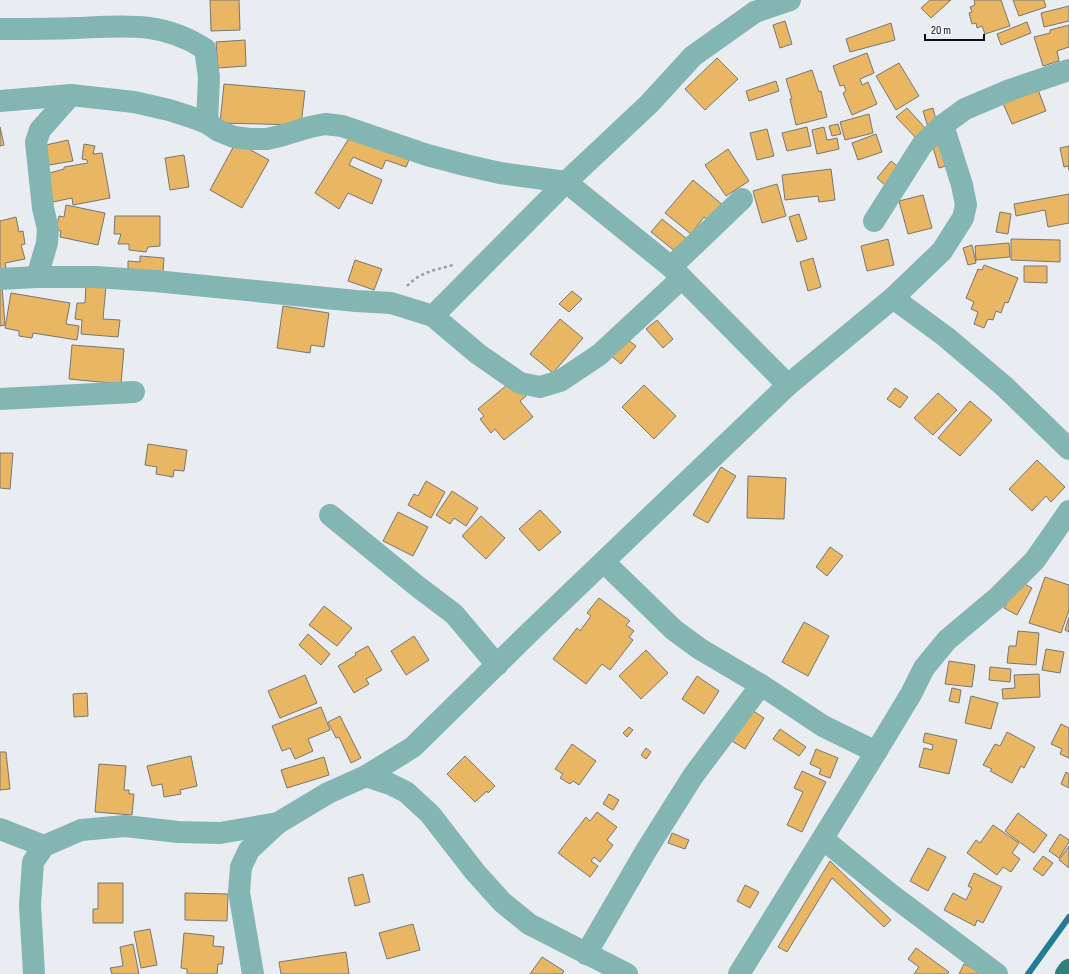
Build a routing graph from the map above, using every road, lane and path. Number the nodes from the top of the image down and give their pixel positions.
1 (790, 0) edge
2 (0, 29) edge
3 (1069, 70) edge
4 (71, 95) junction
5 (0, 101) edge
6 (207, 123) junction
7 (943, 125) junction
8 (566, 182) junction
9 (742, 199) dead end
10 (874, 221) dead end
11 (456, 264) dead end
12 (676, 272) junction
13 (37, 277) junction
14 (0, 279) edge
15 (893, 298) junction
16 (391, 303) junction
17 (433, 316) junction
18 (788, 385) junction
19 (134, 392) dead end
20 (0, 399) edge
21 (1069, 449) edge
22 (1069, 511) edge
23 (330, 515) dead end
24 (604, 562) junction
25 (497, 665) junction
26 (761, 685) junction
27 (876, 752) junction
28 (366, 776) junction
29 (278, 823) junction
30 (0, 830) edge
31 (823, 839) junction
32 (44, 846) junction
33 (586, 954) junction
34 (1069, 970) edge
35 (34, 974) edge
36 (253, 974) edge
37 (627, 974) edge
38 (739, 974) edge
39 (997, 974) edge
40 (1066, 974) edge

1 - 8 street
2 - 6 street
3 - 7 street
4 - 5 street
4 - 6 street
4 - 13 street
6 - 8 street
7 - 10 street
7 - 15 street
8 - 12 street
8 - 17 street
9 - 12 street
11 - 16 path
12 - 17 street
12 - 18 street
13 - 14 street
13 - 16 street
15 - 18 street
15 - 21 street
16 - 17 street
18 - 24 street
19 - 20 street
22 - 27 street
23 - 25 street
24 - 25 street
24 - 26 street
25 - 28 street
26 - 27 street
26 - 33 street
27 - 31 street
28 - 29 street
28 - 33 street
29 - 32 street
29 - 36 street
30 - 32 street
31 - 38 street
31 - 39 street
32 - 35 street
33 - 37 street
34 - 40 main road

